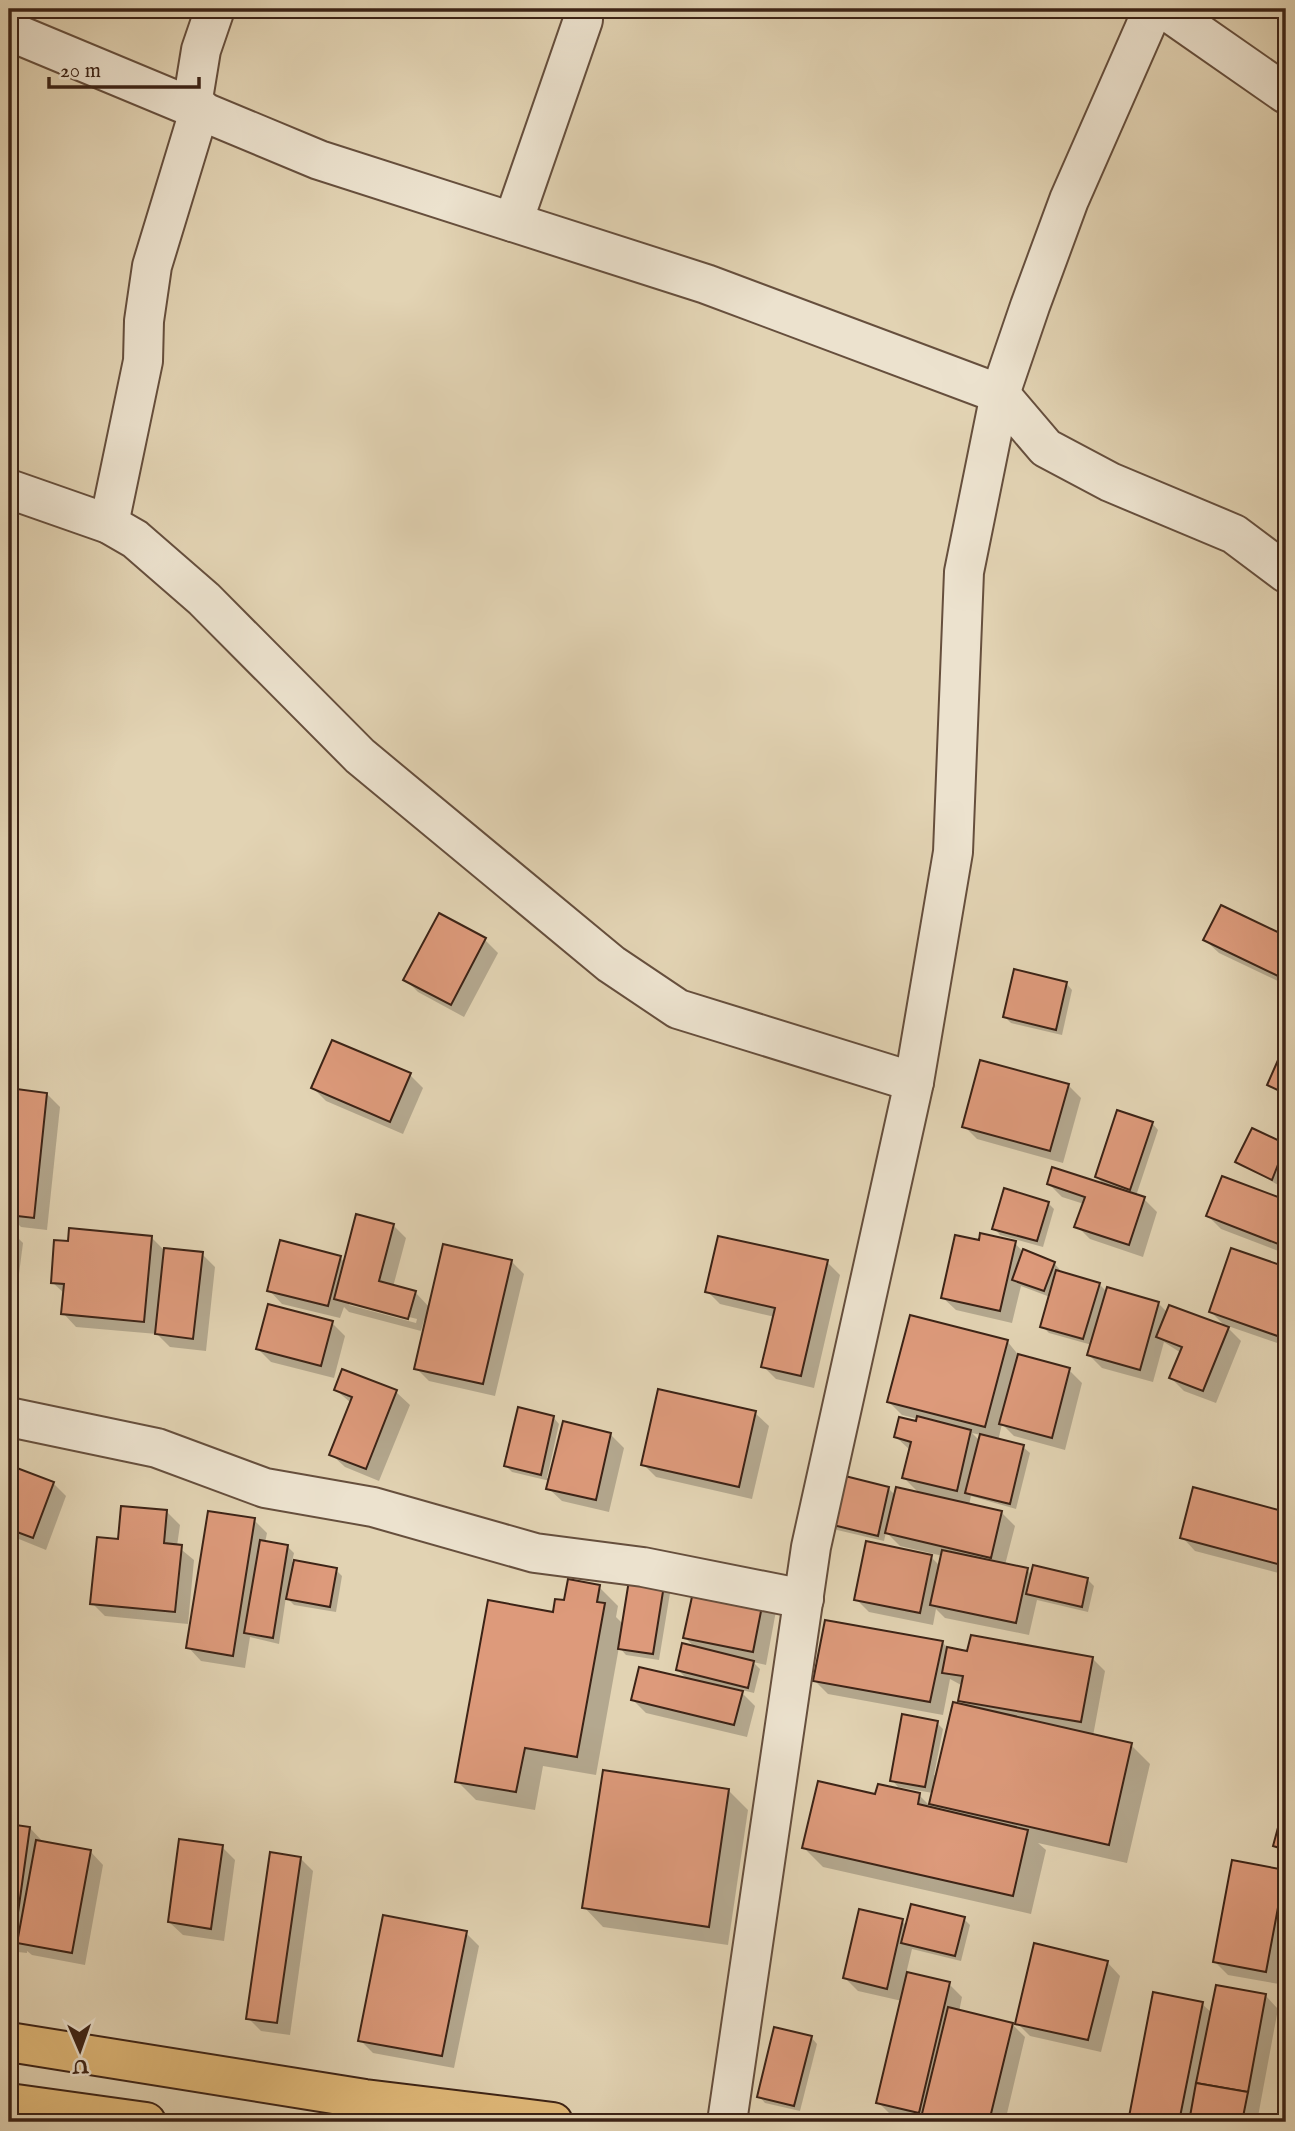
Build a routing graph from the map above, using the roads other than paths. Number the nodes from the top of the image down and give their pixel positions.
1 (215, 9) edge
2 (1153, 9) edge
3 (1164, 9) edge
4 (583, 20) dead end
5 (9, 31) edge
6 (1286, 94) edge
7 (196, 107) junction
8 (513, 222) junction
9 (1000, 394) junction
10 (9, 489) edge
11 (109, 523) junction
12 (1286, 573) edge
13 (914, 1082) junction
14 (9, 1417) edge
15 (804, 1599) junction
16 (9, 2042) edge
17 (9, 2103) edge
18 (364, 2111) edge
19 (146, 2122) edge
20 (553, 2122) edge
21 (727, 2122) edge

1 - 7 street
2 - 9 street
3 - 6 street
4 - 8 street
5 - 7 street
7 - 8 street
7 - 11 street
8 - 9 street
9 - 12 street
9 - 13 street
10 - 11 street
11 - 13 street
13 - 15 street
14 - 15 street
15 - 21 street
16 - 18 main road
17 - 19 main road
18 - 20 main road

